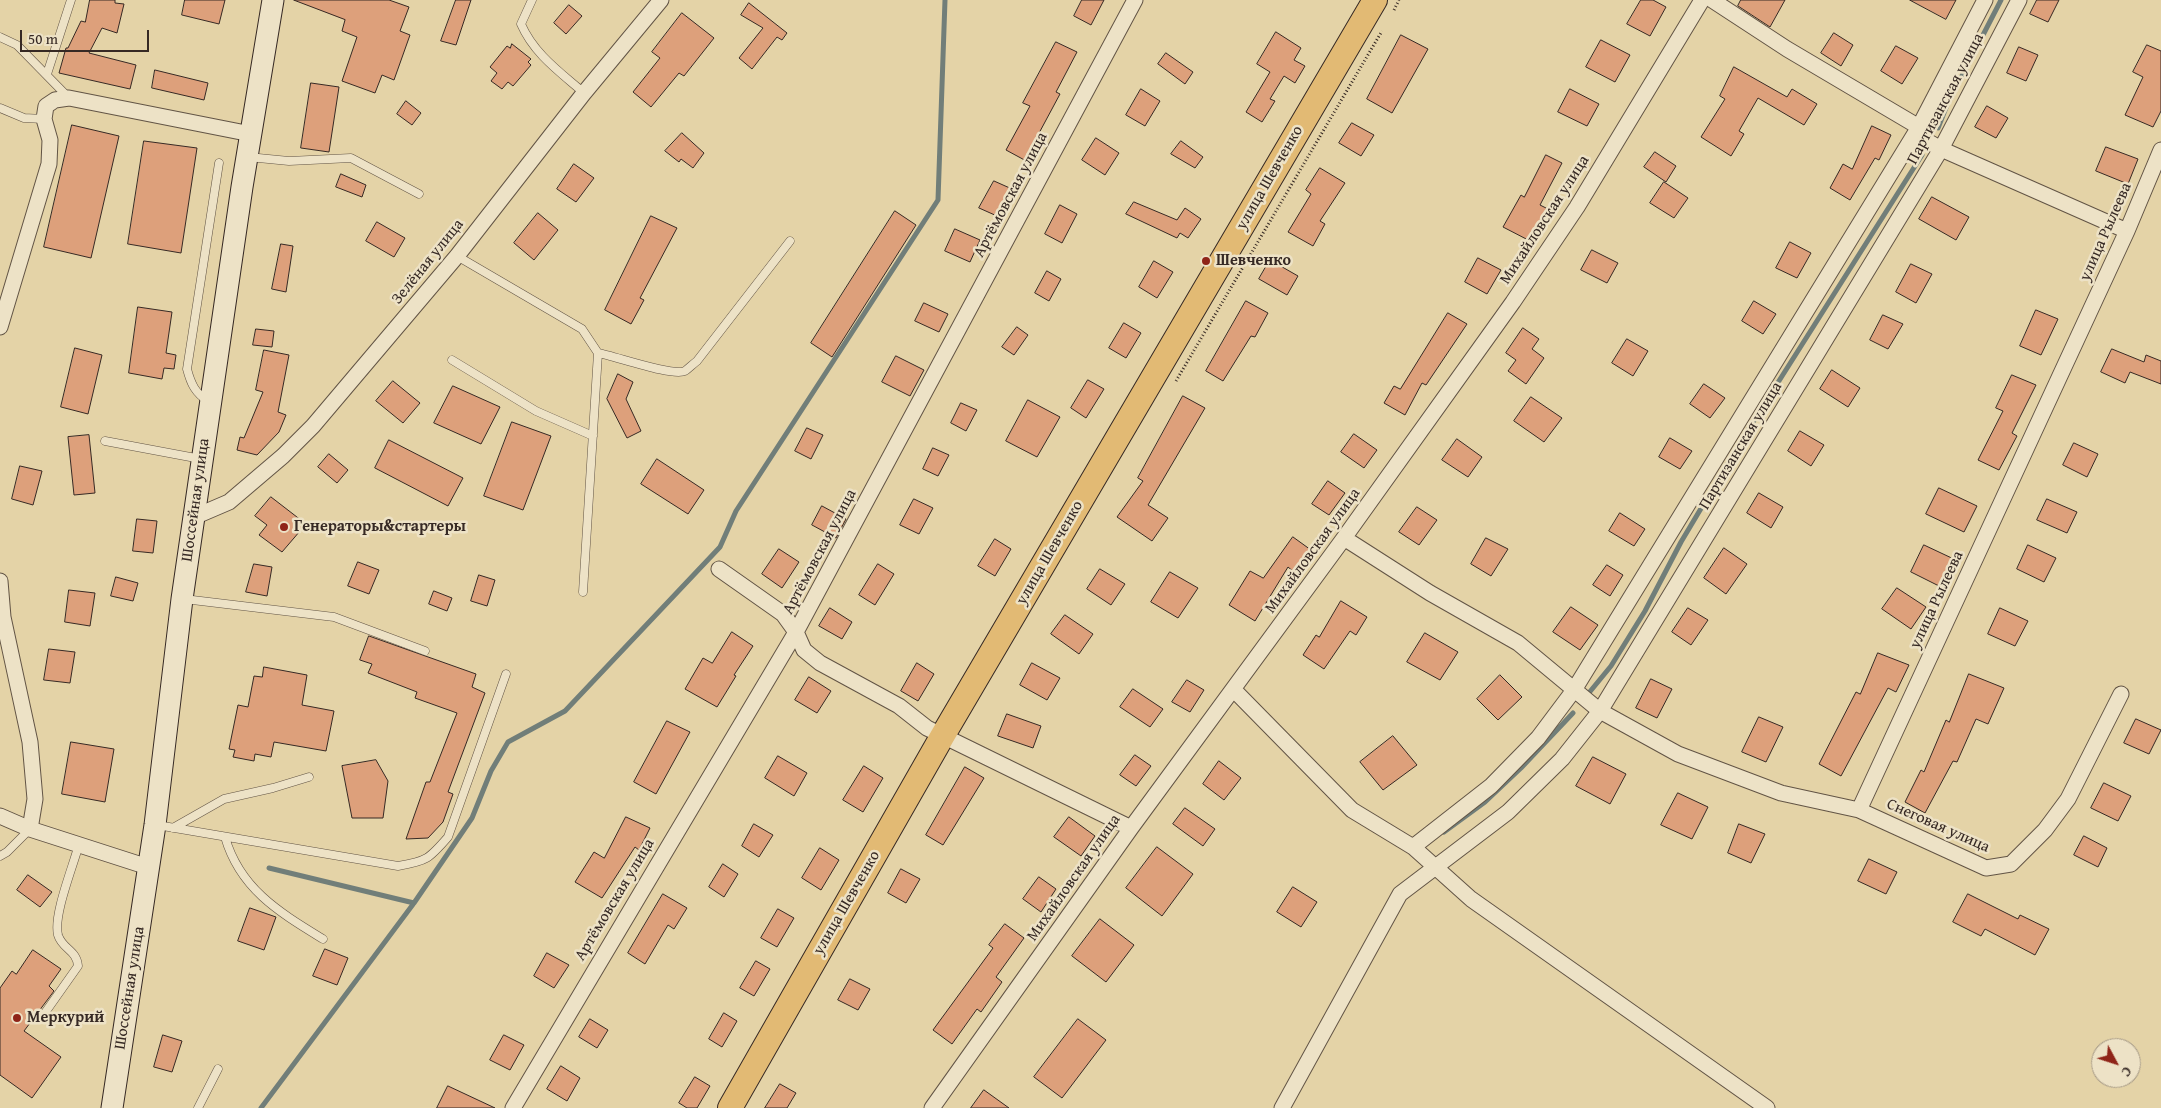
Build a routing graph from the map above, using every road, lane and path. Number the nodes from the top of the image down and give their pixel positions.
1 (71, 0) edge
2 (274, 0) edge
3 (532, 0) edge
4 (661, 0) edge
5 (1135, 0) edge
6 (1374, 0) edge
7 (1702, 0) edge
8 (1712, 0) edge
9 (1985, 0) edge
10 (2019, 0) edge
11 (0, 37) edge
12 (47, 74) junction
13 (584, 93) junction
14 (69, 98) junction
15 (0, 108) edge
16 (44, 119) junction
17 (1917, 131) junction
18 (251, 134) junction
19 (1942, 149) junction
20 (2161, 150) edge
21 (248, 157) junction
22 (219, 163) dead end
23 (419, 194) dead end
24 (2127, 232) junction
25 (790, 241) dead end
26 (457, 256) junction
27 (0, 326) edge
28 (598, 353) junction
29 (452, 360) dead end
30 (211, 403) junction
31 (593, 436) junction
32 (106, 441) dead end
33 (202, 459) junction
34 (194, 517) junction
35 (1344, 538) junction
36 (719, 569) dead end
37 (0, 580) edge
38 (583, 592) dead end
39 (182, 599) junction
40 (796, 632) junction
41 (425, 651) dead end
42 (506, 674) dead end
43 (1234, 690) junction
44 (1574, 690) junction
45 (2121, 694) dead end
46 (1600, 712) junction
47 (943, 736) junction
48 (309, 777) dead end
49 (1859, 810) junction
50 (0, 816) edge
51 (164, 826) junction
52 (1131, 828) junction
53 (30, 829) junction
54 (225, 836) junction
55 (79, 844) junction
56 (1413, 847) junction
57 (0, 856) edge
58 (148, 867) junction
59 (1437, 867) junction
60 (323, 939) dead end
61 (42, 1017) dead end
62 (218, 1069) dead end
63 (112, 1108) edge
64 (198, 1108) edge
65 (513, 1108) edge
66 (730, 1108) edge
67 (932, 1108) edge
68 (1282, 1108) edge
69 (1767, 1108) edge

1 - 12 lane
2 - 18 main road, Шоссейная улица
3 - 13 lane
4 - 13 street, Зелёная улица
5 - 40 street, Артёмовская улица
6 - 47 main road, улица Шевченко
7 - 35 street, Михайловская улица
8 - 17 street
9 - 17 street, Партизанская улица
10 - 19 street, Партизанская улица
11 - 12 lane
12 - 14 lane
13 - 26 street, Зелёная улица
14 - 16 street
14 - 18 street
15 - 16 lane
16 - 27 street
17 - 19 street
17 - 44 street, Партизанская улица
18 - 21 main road, Шоссейная улица
19 - 24 street
19 - 46 street, Партизанская улица
20 - 24 street, улица Рылеева
21 - 23 lane
21 - 30 main road, Шоссейная улица
22 - 30 lane
24 - 49 street, улица Рылеева
25 - 28 lane
26 - 28 lane
26 - 34 street, Зелёная улица
28 - 31 lane
29 - 31 lane
30 - 33 main road, Шоссейная улица
31 - 38 lane
32 - 33 lane
33 - 34 main road, Шоссейная улица
34 - 39 main road, Шоссейная улица
35 - 43 street, Михайловская улица
35 - 44 street
36 - 40 street
37 - 53 street
39 - 41 lane
39 - 51 main road, Шоссейная улица
40 - 47 street
40 - 65 street, Артёмовская улица
42 - 54 lane
43 - 52 street, Михайловская улица
43 - 56 street
44 - 46 street
44 - 56 street, Партизанская улица
45 - 49 street, Снеговая улица
46 - 49 street
46 - 59 street, Партизанская улица
47 - 52 street
47 - 66 main road, улица Шевченко
48 - 51 lane
50 - 53 street
51 - 54 lane
51 - 58 main road, Шоссейная улица
52 - 67 street, Михайловская улица
53 - 55 street
53 - 57 lane
54 - 60 lane
55 - 58 street
55 - 61 lane
56 - 59 street
58 - 63 main road, Шоссейная улица
59 - 68 street, Партизанская улица
59 - 69 street
62 - 64 lane

